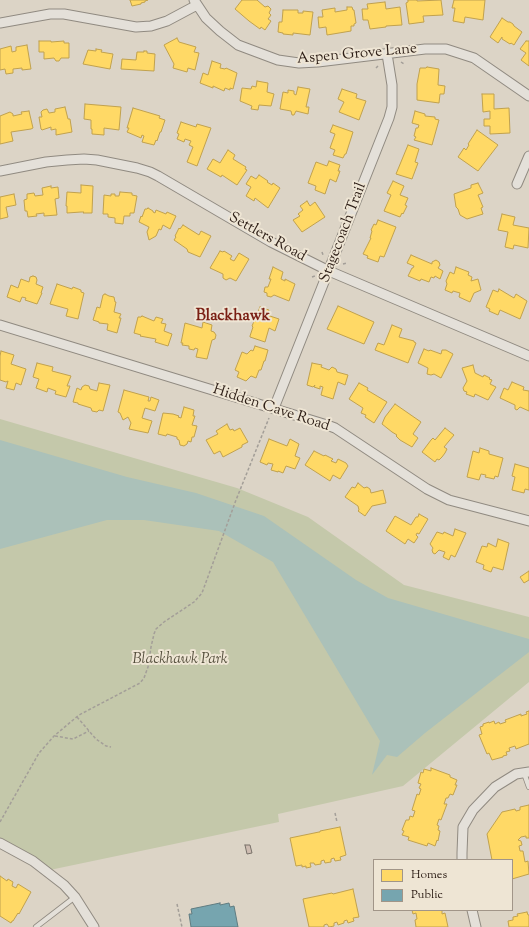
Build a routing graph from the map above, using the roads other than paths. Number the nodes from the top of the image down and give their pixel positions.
1 (196, 3) edge
2 (0, 23) edge
3 (387, 54) junction
4 (529, 96) edge
5 (529, 156) edge
6 (0, 171) edge
7 (517, 184) dead end
8 (329, 271) junction
9 (0, 325) edge
10 (529, 356) edge
11 (274, 408) junction
12 (529, 521) edge
13 (527, 772) edge
14 (529, 787) edge
15 (0, 843) edge
16 (462, 859) edge
17 (75, 897) junction
18 (472, 911) edge
19 (36, 927) edge
20 (94, 927) edge
21 (476, 927) edge

1 - 2 street
1 - 3 street, Aspen Grove Lane
3 - 4 street, Aspen Grove Lane
3 - 8 street, Stagecoach Trail
5 - 7 street
6 - 8 street, Settlers Road
8 - 10 street, Settlers Road
8 - 11 street, Stagecoach Trail
9 - 11 street, Hidden Cave Road
11 - 12 street, Hidden Cave Road
13 - 14 lane
13 - 16 street
15 - 17 street
17 - 19 lane
17 - 20 street
18 - 21 street

